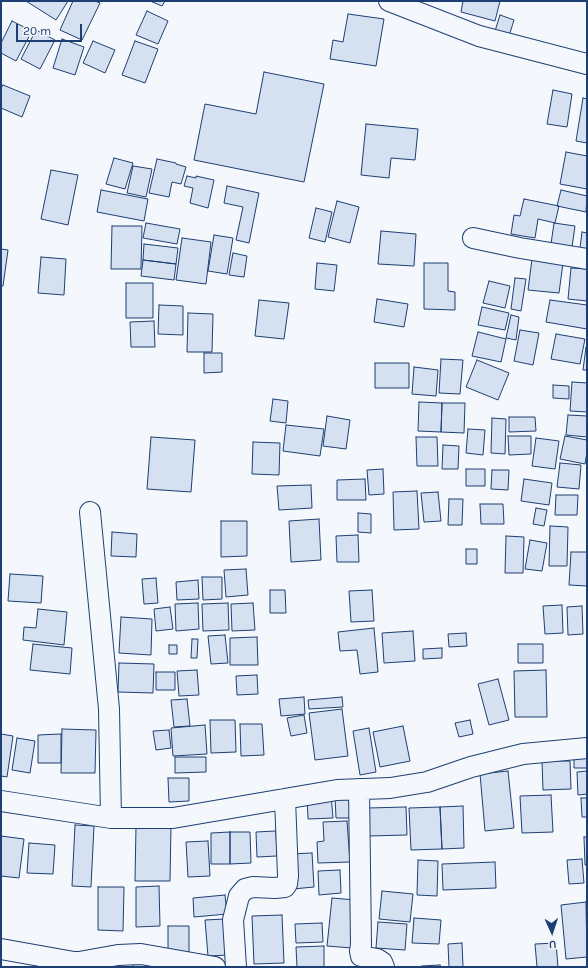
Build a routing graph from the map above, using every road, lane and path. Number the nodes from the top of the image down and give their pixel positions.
1 (389, 1) edge
2 (587, 64) edge
3 (473, 238) dead end
4 (587, 259) edge
5 (90, 512) dead end
6 (587, 748) edge
7 (359, 789) junction
8 (285, 799) junction
9 (1, 801) edge
10 (111, 818) junction
11 (1, 949) edge
12 (53, 963) edge
13 (214, 967) edge
14 (236, 967) edge
15 (384, 967) edge

1 - 2 street
3 - 4 street
5 - 10 street
6 - 7 street
7 - 8 street
7 - 15 street
8 - 10 street
8 - 14 street
9 - 10 street
11 - 12 street
12 - 13 street

